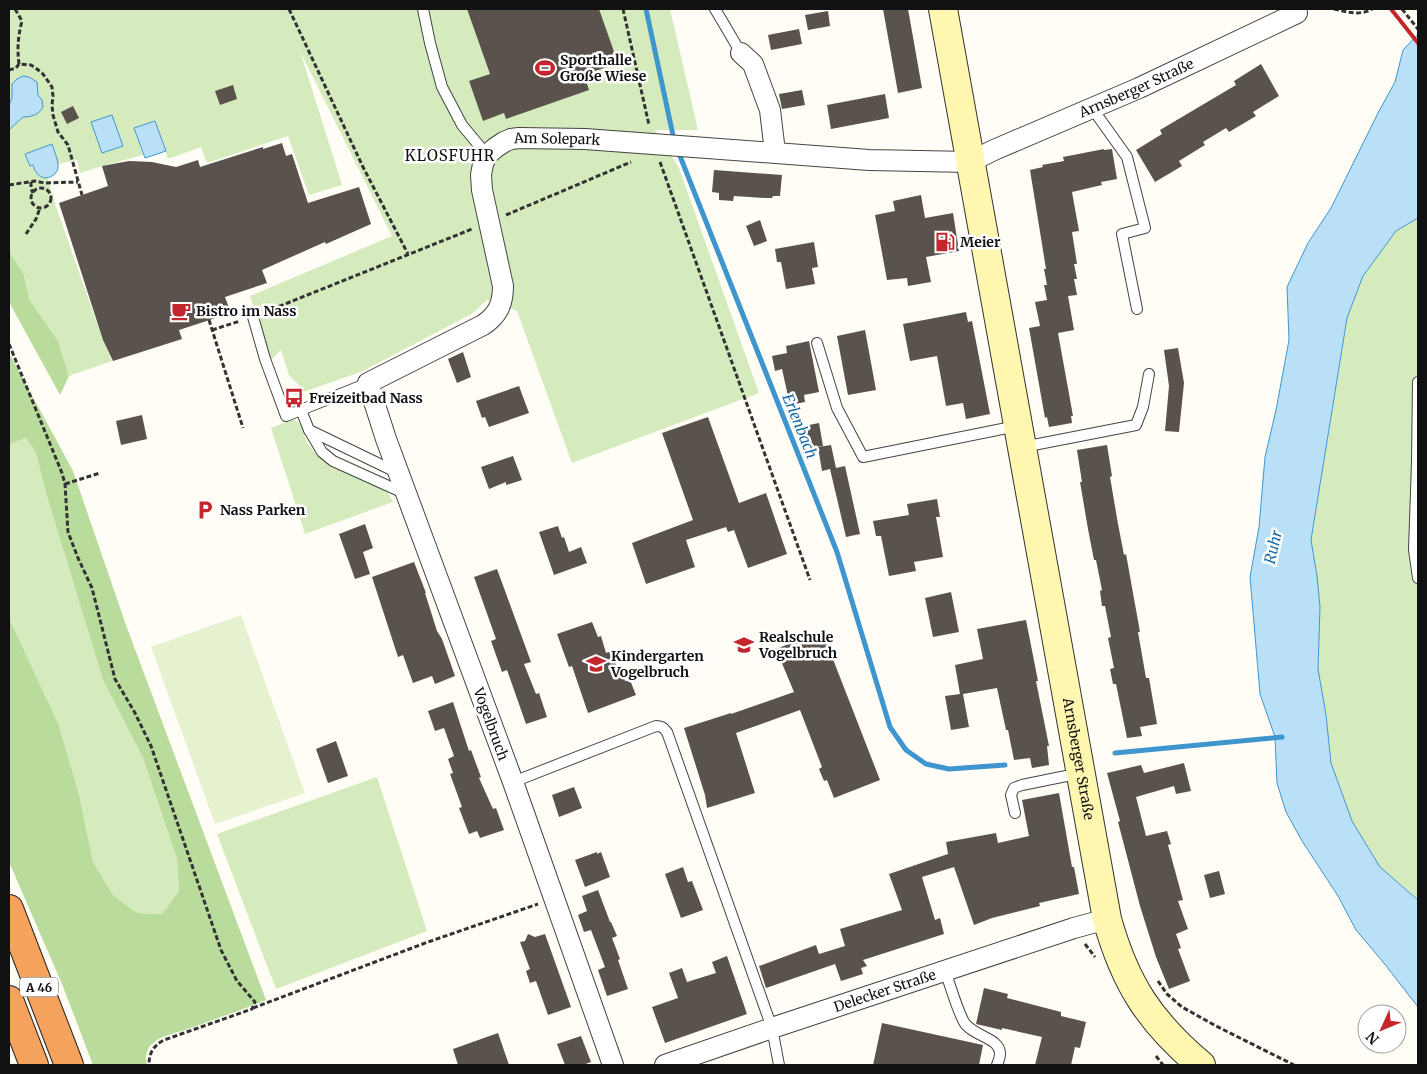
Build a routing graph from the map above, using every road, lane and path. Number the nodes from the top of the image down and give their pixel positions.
1 (15, 9) edge
2 (289, 9) edge
3 (423, 9) edge
4 (622, 9) edge
5 (715, 9) edge
6 (943, 9) edge
7 (1334, 9) edge
8 (1372, 9) edge
9 (1402, 9) edge
10 (1297, 11) edge
11 (1418, 29) edge
12 (742, 53) joint
13 (19, 64) junction
14 (9, 70) edge
15 (1092, 108) junction
16 (655, 148) junction
17 (776, 152) junction
18 (487, 155) junction
19 (970, 162) junction
20 (31, 182) junction
21 (78, 182) junction
22 (9, 184) edge
23 (33, 193) junction
24 (82, 195) dead end
25 (40, 208) junction
26 (489, 222) junction
27 (26, 234) dead end
28 (408, 254) junction
29 (1137, 309) dead end
30 (253, 317) junction
31 (209, 320) dead end
32 (212, 330) junction
33 (817, 343) dead end
34 (9, 344) edge
35 (1149, 374) dead end
36 (1418, 382) edge
37 (368, 383) junction
38 (301, 410) junction
39 (243, 428) dead end
40 (309, 430) junction
41 (1020, 437) junction
42 (100, 473) dead end
43 (399, 474) junction
44 (64, 484) junction
45 (407, 495) junction
46 (1418, 578) edge
47 (810, 580) dead end
48 (1082, 773) junction
49 (513, 782) junction
50 (1015, 813) dead end
51 (554, 898) junction
52 (9, 909) edge
53 (1108, 919) junction
54 (945, 971) junction
55 (1155, 975) dead end
56 (9, 1000) edge
57 (252, 1009) junction
58 (772, 1028) junction
59 (34, 1065) edge
60 (69, 1065) edge
61 (149, 1065) edge
62 (613, 1065) edge
63 (665, 1065) edge
64 (779, 1065) edge
65 (997, 1065) edge
66 (1201, 1065) edge
67 (1294, 1065) edge

1 - 13 path
2 - 28 path
3 - 18 lane
4 - 16 path
5 - 12 lane
6 - 19 street, Arnsberger Straße
7 - 8 path
9 - 11 path
10 - 15 street, Arnsberger Straße
12 - 17 street
13 - 14 path
13 - 21 path
15 - 19 street, Arnsberger Straße
15 - 29 lane
16 - 17 street, Am Solepark
16 - 18 street, Am Solepark
16 - 26 path
16 - 47 path
17 - 19 street, Am Solepark
18 - 26 street
19 - 41 street, Arnsberger Straße
20 - 21 path
20 - 22 path
20 - 23 path
21 - 24 path
23 - 25 path
23 - 25 path
25 - 27 path
26 - 28 path
26 - 37 street
28 - 30 path
30 - 32 path
30 - 38 lane
31 - 32 path
32 - 39 path
33 - 41 lane
34 - 44 path
35 - 41 lane
36 - 46 lane
37 - 38 lane
37 - 43 street, Vogelbruch
38 - 40 lane
40 - 43 lane
40 - 45 lane
41 - 48 street, Arnsberger Straße
42 - 44 path
43 - 45 street, Vogelbruch
44 - 57 path
45 - 49 street, Vogelbruch
48 - 50 lane
48 - 53 street, Arnsberger Straße
49 - 51 street, Vogelbruch
49 - 58 lane
51 - 57 path
51 - 62 street, Vogelbruch
52 - 60 highway, A 46
53 - 54 street, Delecker Straße
53 - 66 street, Arnsberger Straße
54 - 58 street, Delecker Straße
54 - 65 lane
55 - 67 path
56 - 59 highway, A 46
57 - 61 path
58 - 63 street, Delecker Straße
58 - 64 lane

